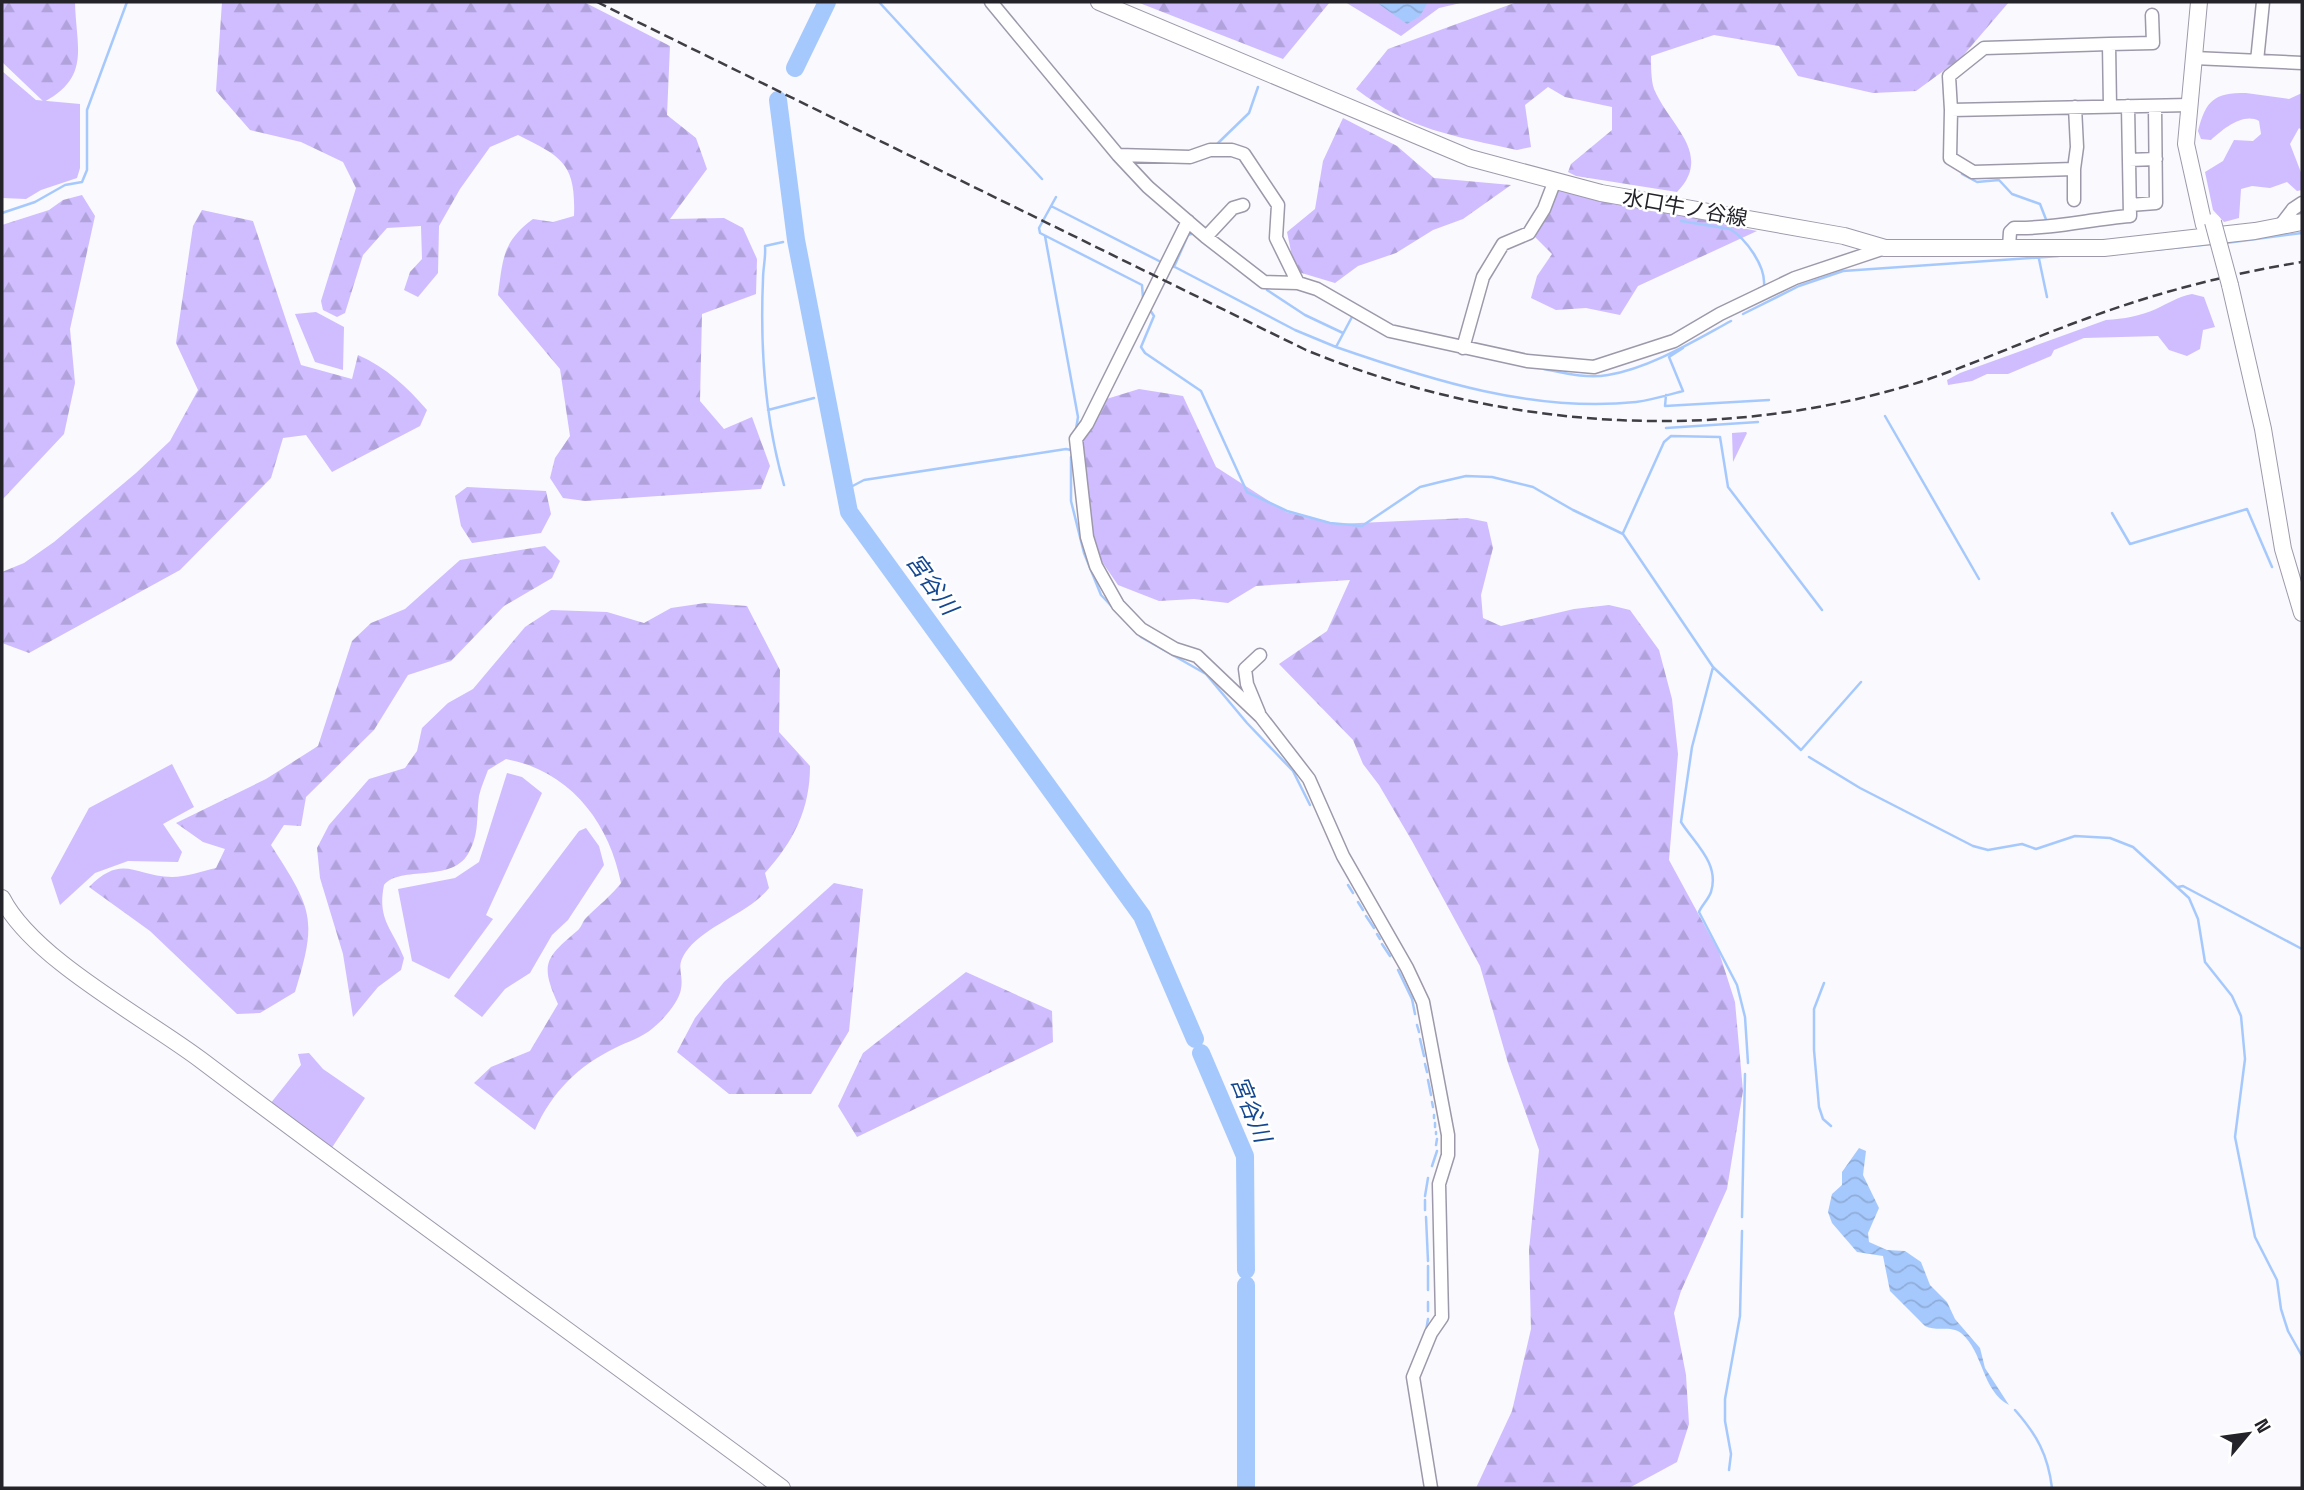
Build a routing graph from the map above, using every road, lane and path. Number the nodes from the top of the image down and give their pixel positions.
1 (990, 2) edge
2 (1099, 2) edge
3 (2199, 2) edge
4 (2263, 2) edge
5 (2152, 15) dead end
6 (2109, 44) junction
7 (2194, 58) junction
8 (2257, 61) junction
9 (2302, 63) edge
10 (2190, 105) junction
11 (2128, 106) junction
12 (2155, 106) junction
13 (2075, 107) junction
14 (2110, 107) junction
15 (1951, 110) junction
16 (1118, 155) junction
17 (2155, 159) junction
18 (2129, 160) junction
19 (2074, 169) junction
20 (1554, 183) junction
21 (2074, 200) dead end
22 (2302, 203) edge
23 (1242, 205) dead end
24 (2130, 205) junction
25 (1188, 221) junction
26 (2302, 222) edge
27 (2280, 226) junction
28 (1206, 237) junction
29 (2009, 247) junction
30 (1885, 248) junction
31 (1297, 283) junction
32 (1463, 348) junction
33 (2302, 613) edge
34 (1260, 655) dead end
35 (1261, 717) junction
36 (2, 898) edge
37 (782, 1488) edge
38 (1431, 1488) edge

1 - 16 street
2 - 20 street, 水口牛ノ谷線
3 - 7 street
4 - 8 street
5 - 6 street
6 - 14 street
6 - 15 street
7 - 8 street
7 - 10 street
8 - 9 street
10 - 12 street
10 - 33 street, bridge
11 - 12 street
11 - 14 street
11 - 18 street
12 - 17 street
13 - 14 street
13 - 15 street
13 - 19 street
15 - 19 street
16 - 25 street
16 - 31 street
17 - 18 street
17 - 24 street
18 - 24 street
19 - 21 street
20 - 30 street, 水口牛ノ谷線
20 - 32 street
22 - 27 street
23 - 28 street
24 - 29 street
25 - 28 street
25 - 35 street
26 - 27 street, 水口牛ノ谷線
27 - 29 street, 水口牛ノ谷線
28 - 31 street
29 - 30 street, 水口牛ノ谷線
30 - 32 street
31 - 32 street
34 - 35 street
35 - 38 street
36 - 37 street

